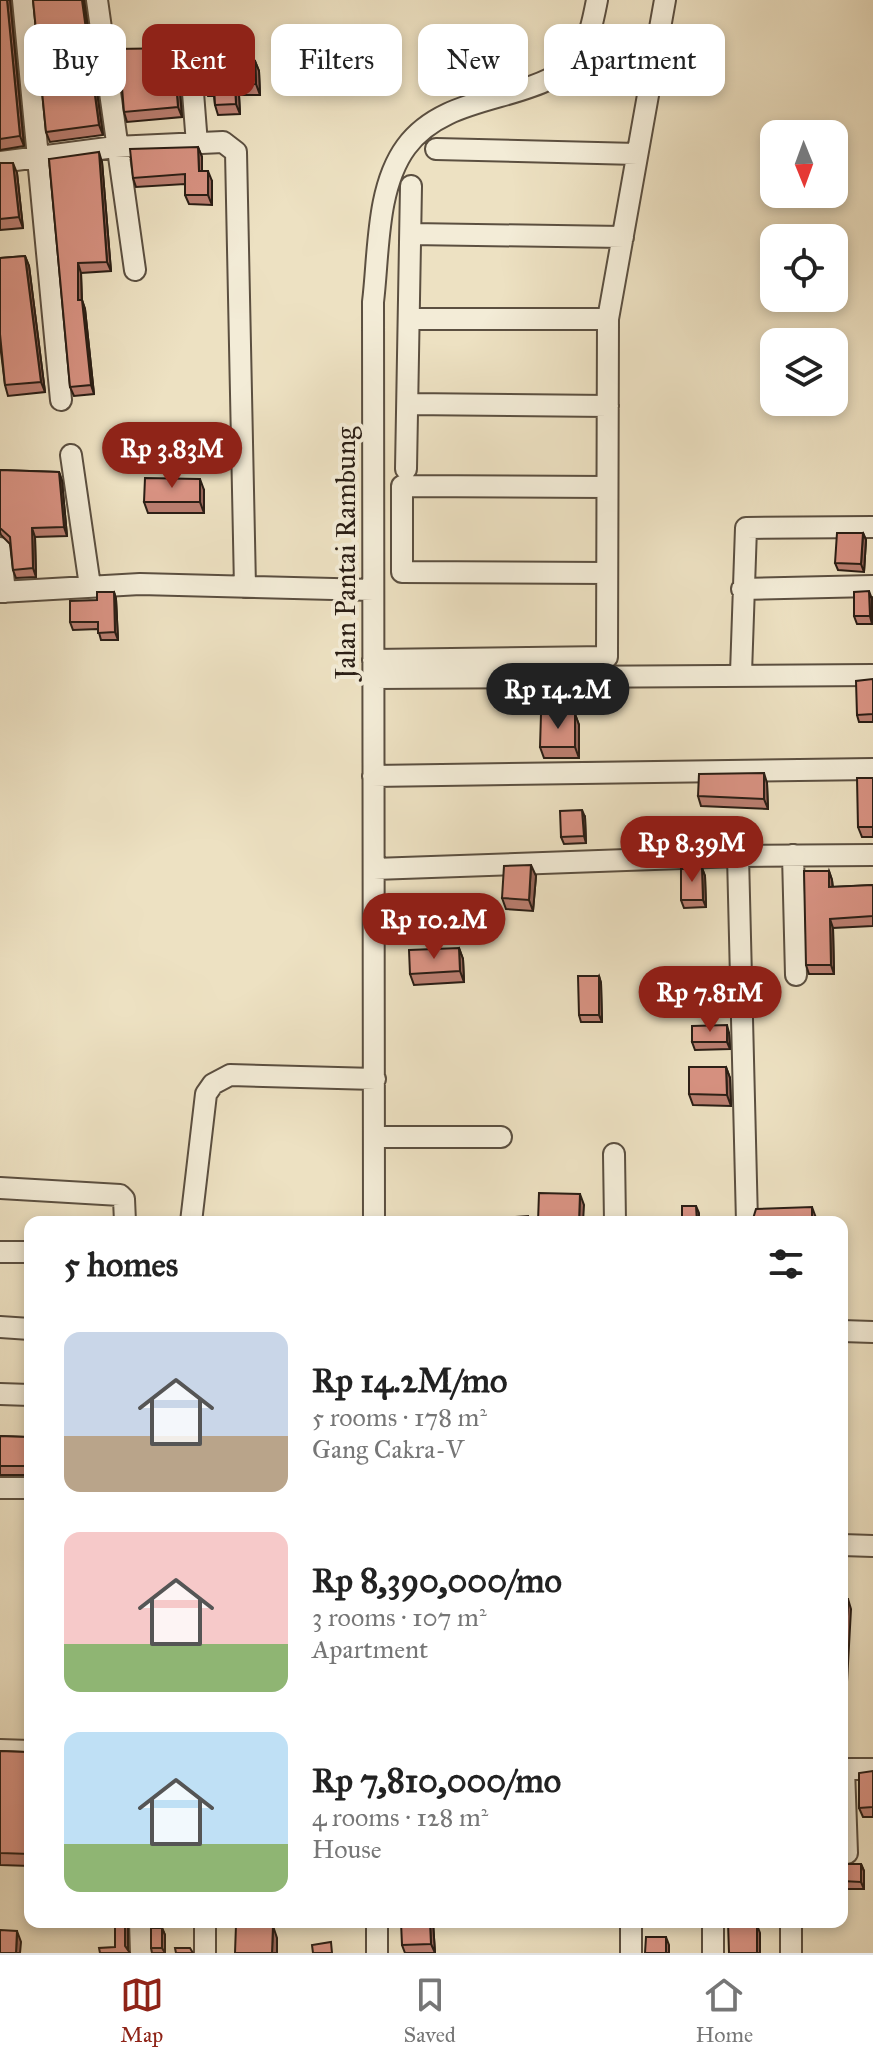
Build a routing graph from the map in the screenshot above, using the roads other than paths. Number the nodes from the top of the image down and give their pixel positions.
1 (23, 0) edge
2 (97, 0) edge
3 (597, 0) edge
4 (665, 0) edge
5 (193, 96) edge
6 (197, 144) junction
7 (115, 147) junction
8 (436, 149) dead end
9 (637, 154) junction
10 (36, 158) junction
11 (0, 162) edge
12 (411, 186) dead end
13 (411, 234) junction
14 (623, 237) junction
15 (135, 270) dead end
16 (409, 319) junction
17 (608, 319) junction
18 (61, 400) dead end
19 (408, 404) junction
20 (608, 406) junction
21 (71, 455) dead end
22 (406, 469) dead end
23 (607, 487) junction
24 (873, 527) edge
25 (0, 548) edge
26 (607, 573) junction
27 (90, 586) junction
28 (873, 586) edge
29 (245, 587) junction
30 (742, 589) junction
31 (373, 590) junction
32 (2, 592) edge
33 (373, 669) junction
34 (741, 673) junction
35 (873, 675) edge
36 (873, 769) edge
37 (373, 776) junction
38 (793, 855) junction
39 (873, 855) edge
40 (738, 856) junction
41 (374, 869) junction
42 (796, 975) dead end
43 (375, 1079) junction
44 (374, 1137) junction
45 (501, 1137) dead end
46 (614, 1154) dead end
47 (0, 1188) edge
48 (125, 1216) edge
49 (192, 1216) edge
50 (374, 1216) edge
51 (615, 1216) edge
52 (747, 1216) edge
53 (0, 1252) edge
54 (24, 1252) edge
55 (0, 1327) edge
56 (24, 1329) edge
57 (848, 1331) edge
58 (873, 1332) edge
59 (0, 1394) edge
60 (24, 1395) edge
61 (0, 1488) edge
62 (24, 1488) edge
63 (848, 1545) edge
64 (873, 1546) edge
65 (0, 1750) edge
66 (24, 1751) edge
67 (848, 1769) edge
68 (873, 1769) edge
69 (140, 1928) edge
70 (205, 1928) edge
71 (377, 1928) edge
72 (631, 1928) edge
73 (713, 1928) edge
74 (791, 1928) edge
75 (141, 1953) edge
76 (205, 1953) edge
77 (377, 1953) edge
78 (631, 1953) edge
79 (713, 1953) edge
80 (791, 1953) edge

1 - 10 street
2 - 7 street
3 - 31 street, Jalan Pantai Rambung
4 - 9 street
5 - 6 street
6 - 7 street
6 - 29 street
7 - 10 street
7 - 15 street
8 - 9 street
9 - 14 street
10 - 11 street
10 - 18 street
12 - 13 street
13 - 14 street
13 - 16 street
14 - 17 street
16 - 17 street
16 - 19 street
17 - 20 street
19 - 20 street
19 - 22 street
20 - 23 street
21 - 27 street
23 - 26 street
23 - 26 street
24 - 30 street
25 - 32 street
26 - 33 street
27 - 29 street
27 - 32 street
28 - 30 street
29 - 31 street
30 - 34 street
31 - 33 street, Jalan Pantai Rambung
33 - 34 street
33 - 37 street, Jalan Pantai Rambung
34 - 35 street
36 - 37 street
37 - 41 street, Jalan Pantai Rambung
38 - 39 street
38 - 40 street
38 - 42 street
40 - 41 street
40 - 52 street
41 - 43 street, Jalan Pantai Rambung
43 - 44 street, Jalan Pantai Rambung
43 - 49 street
44 - 45 street
44 - 50 street, Jalan Pantai Rambung
46 - 51 street
47 - 48 street
53 - 54 street
55 - 56 street
57 - 58 street
59 - 60 street
61 - 62 street
63 - 64 street
65 - 66 street
67 - 68 street
69 - 75 street
70 - 76 street
71 - 77 street
72 - 78 street
73 - 79 street
74 - 80 street

